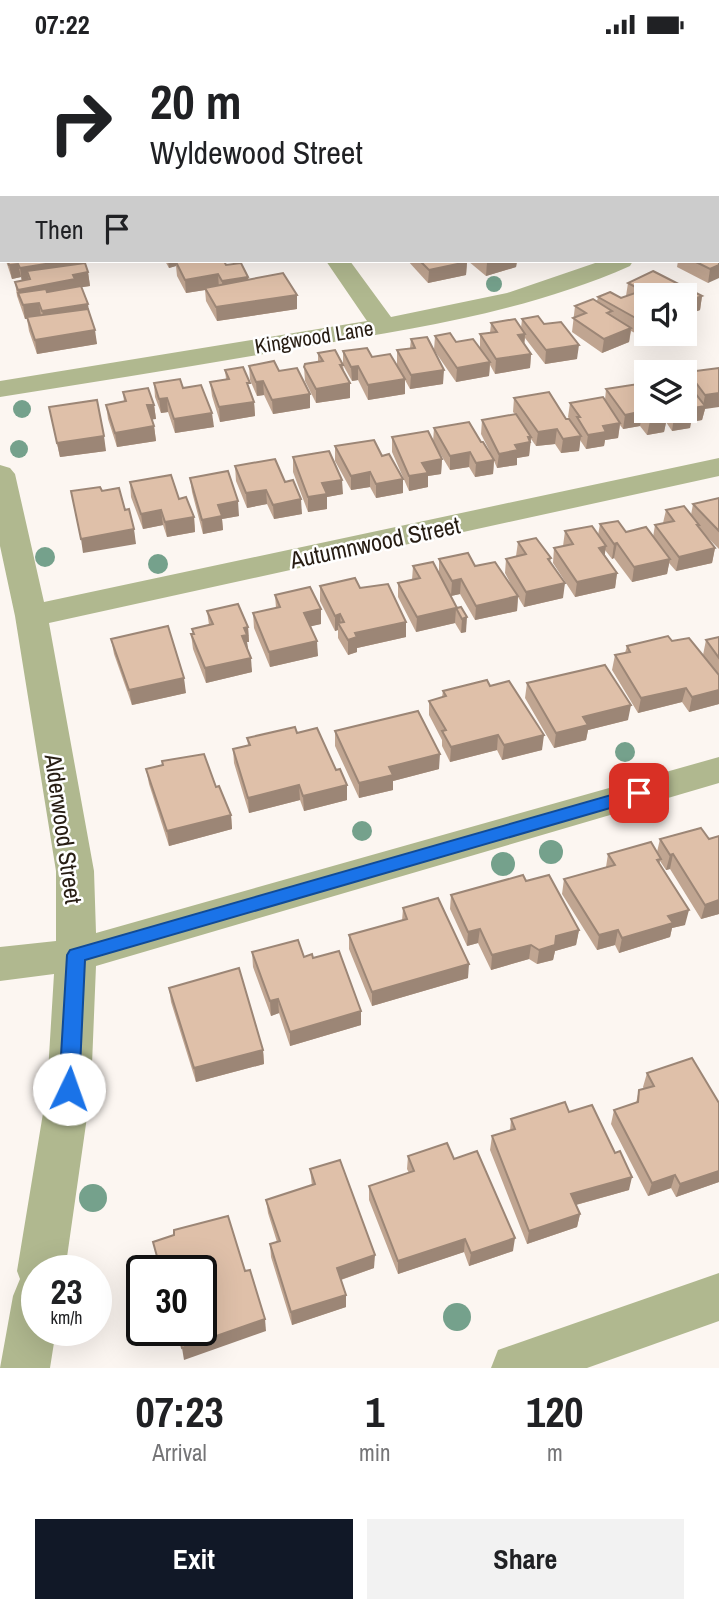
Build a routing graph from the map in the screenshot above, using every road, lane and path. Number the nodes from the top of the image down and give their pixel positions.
1 (339, 263) edge
2 (617, 263) edge
3 (384, 326) junction
4 (0, 390) edge
5 (719, 467) edge
6 (0, 474) edge
7 (31, 616) junction
8 (719, 770) edge
9 (76, 955) junction
10 (0, 964) edge
11 (43, 1255) edge
12 (719, 1297) edge
13 (29, 1346) edge
14 (25, 1368) edge
15 (516, 1368) edge

1 - 3 street
2 - 3 street, Kingwood Lane
3 - 4 street, Kingwood Lane
5 - 7 street, Autumnwood Street
6 - 7 street, Alderwood Street
7 - 9 street, Alderwood Street
8 - 9 street
9 - 10 street
9 - 11 street, Alderwood Street
12 - 15 street
13 - 14 street

